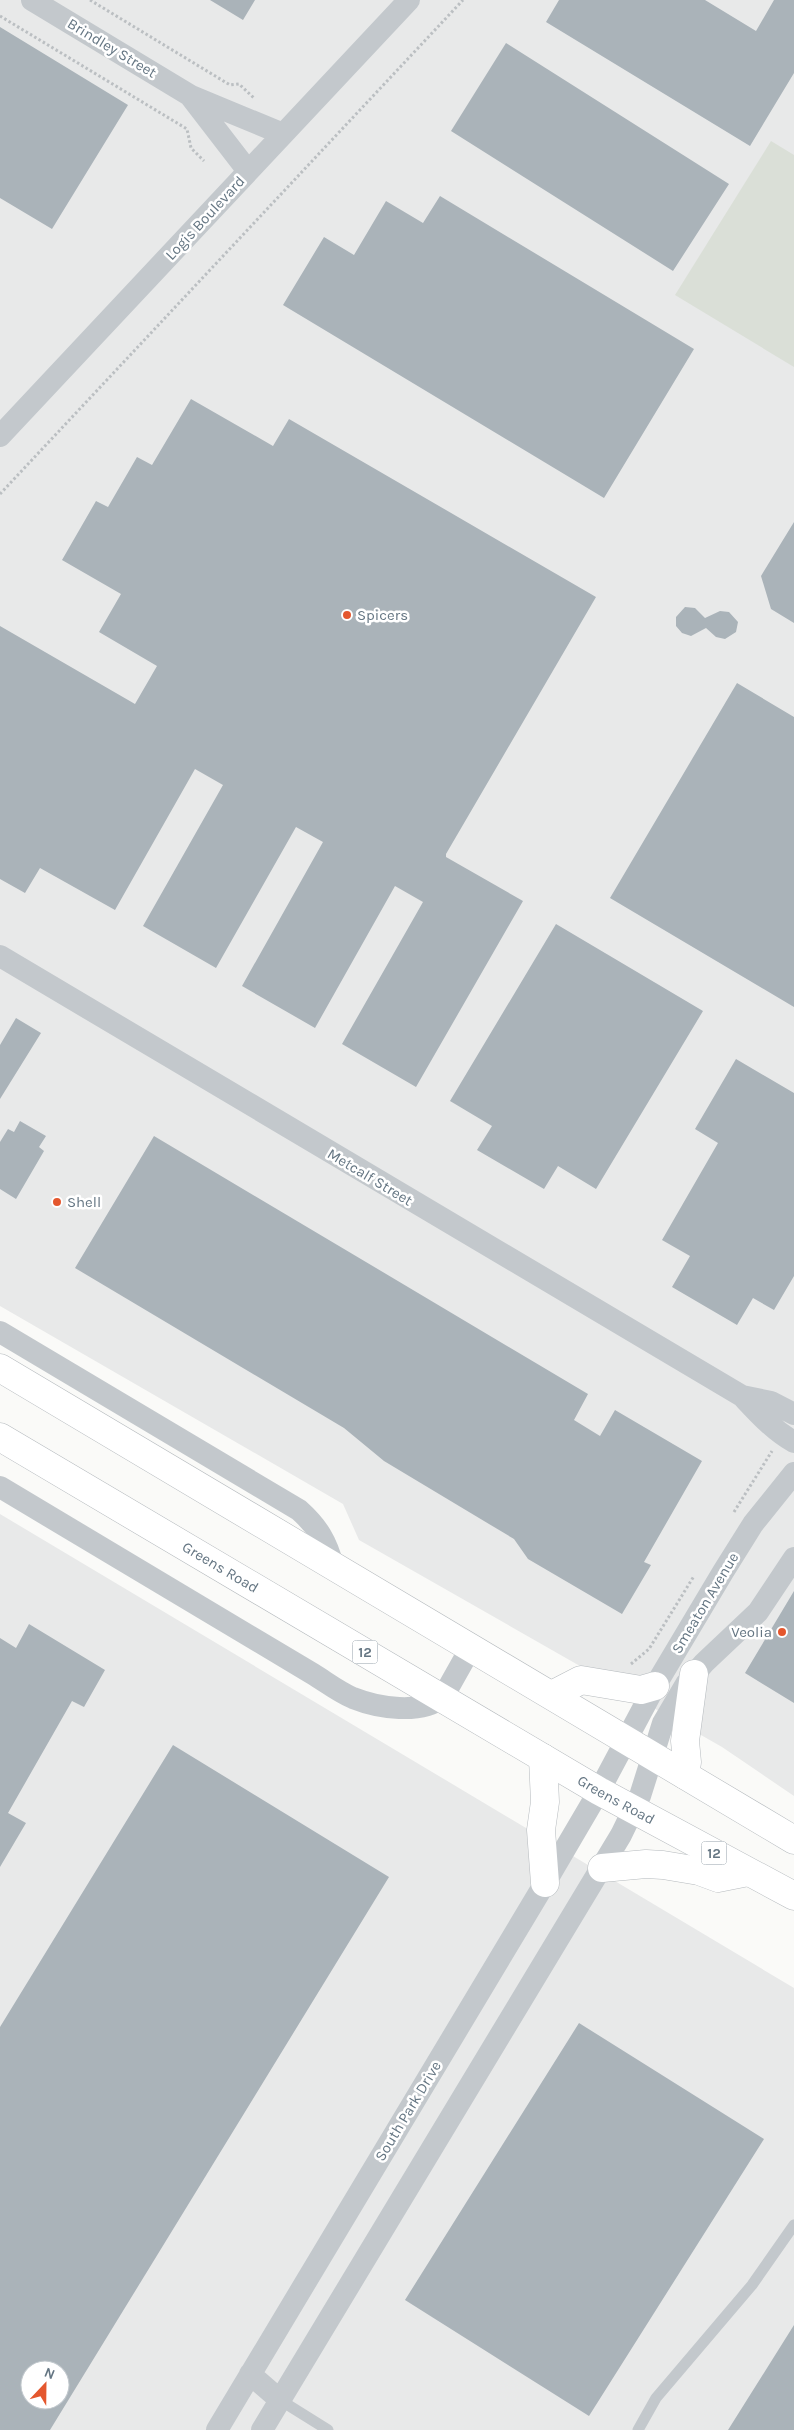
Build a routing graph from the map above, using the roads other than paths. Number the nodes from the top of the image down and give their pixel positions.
1 (32, 0) edge
2 (409, 0) edge
3 (191, 96) junction
4 (283, 134) junction
5 (248, 171) junction
6 (0, 436) edge
7 (0, 956) edge
8 (0, 1332) edge
9 (0, 1368) edge
10 (742, 1396) junction
11 (794, 1414) edge
12 (0, 1437) edge
13 (788, 1438) edge
14 (794, 1473) edge
15 (0, 1487) edge
16 (794, 1558) edge
17 (333, 1566) junction
18 (470, 1648) junction
19 (694, 1674) junction
20 (655, 1686) junction
21 (552, 1695) junction
22 (443, 1698) junction
23 (626, 1739) junction
24 (652, 1756) junction
25 (544, 1758) junction
26 (685, 1774) junction
27 (599, 1791) junction
28 (634, 1810) junction
29 (794, 1840) edge
30 (602, 1868) junction
31 (748, 1872) junction
32 (545, 1882) junction
33 (794, 1896) edge
34 (794, 2225) edge
35 (250, 2374) junction
36 (280, 2400) junction
37 (217, 2430) edge
38 (262, 2430) edge
39 (328, 2430) edge
40 (638, 2430) edge

1 - 3 street, Brindley Street
2 - 4 street, Logis Boulevard
3 - 4 street, Brindley Street
3 - 5 street, Brindley Street
4 - 5 street, Logis Boulevard
5 - 6 street, Logis Boulevard
7 - 10 street, Metcalf Street
8 - 17 street
9 - 17 main road
10 - 11 street, Metcalf Street
10 - 13 street, Metcalf Street
12 - 22 main road, Greens Road / 12
14 - 20 street, Smeaton Avenue
15 - 22 street
16 - 19 street, Smeaton Avenue
17 - 18 main road
18 - 21 main road
18 - 22 street
19 - 24 street, Smeaton Avenue
19 - 26 main road
20 - 21 main road
20 - 23 street, Smeaton Avenue
21 - 23 main road
22 - 25 main road, Greens Road / 12
23 - 24 main road
23 - 27 street, Smeaton Avenue
24 - 26 main road
24 - 28 street, Smeaton Avenue
25 - 27 main road, Greens Road / 12
25 - 32 main road
26 - 29 main road
27 - 28 main road, Greens Road / 12
27 - 32 street, South Park Drive
28 - 30 street
28 - 31 main road, Greens Road / 12
30 - 31 main road
30 - 36 street
31 - 33 main road, Greens Road / 12
32 - 35 street, South Park Drive
34 - 40 lane
35 - 36 street
35 - 37 street, South Park Drive
36 - 38 street
36 - 39 lane

